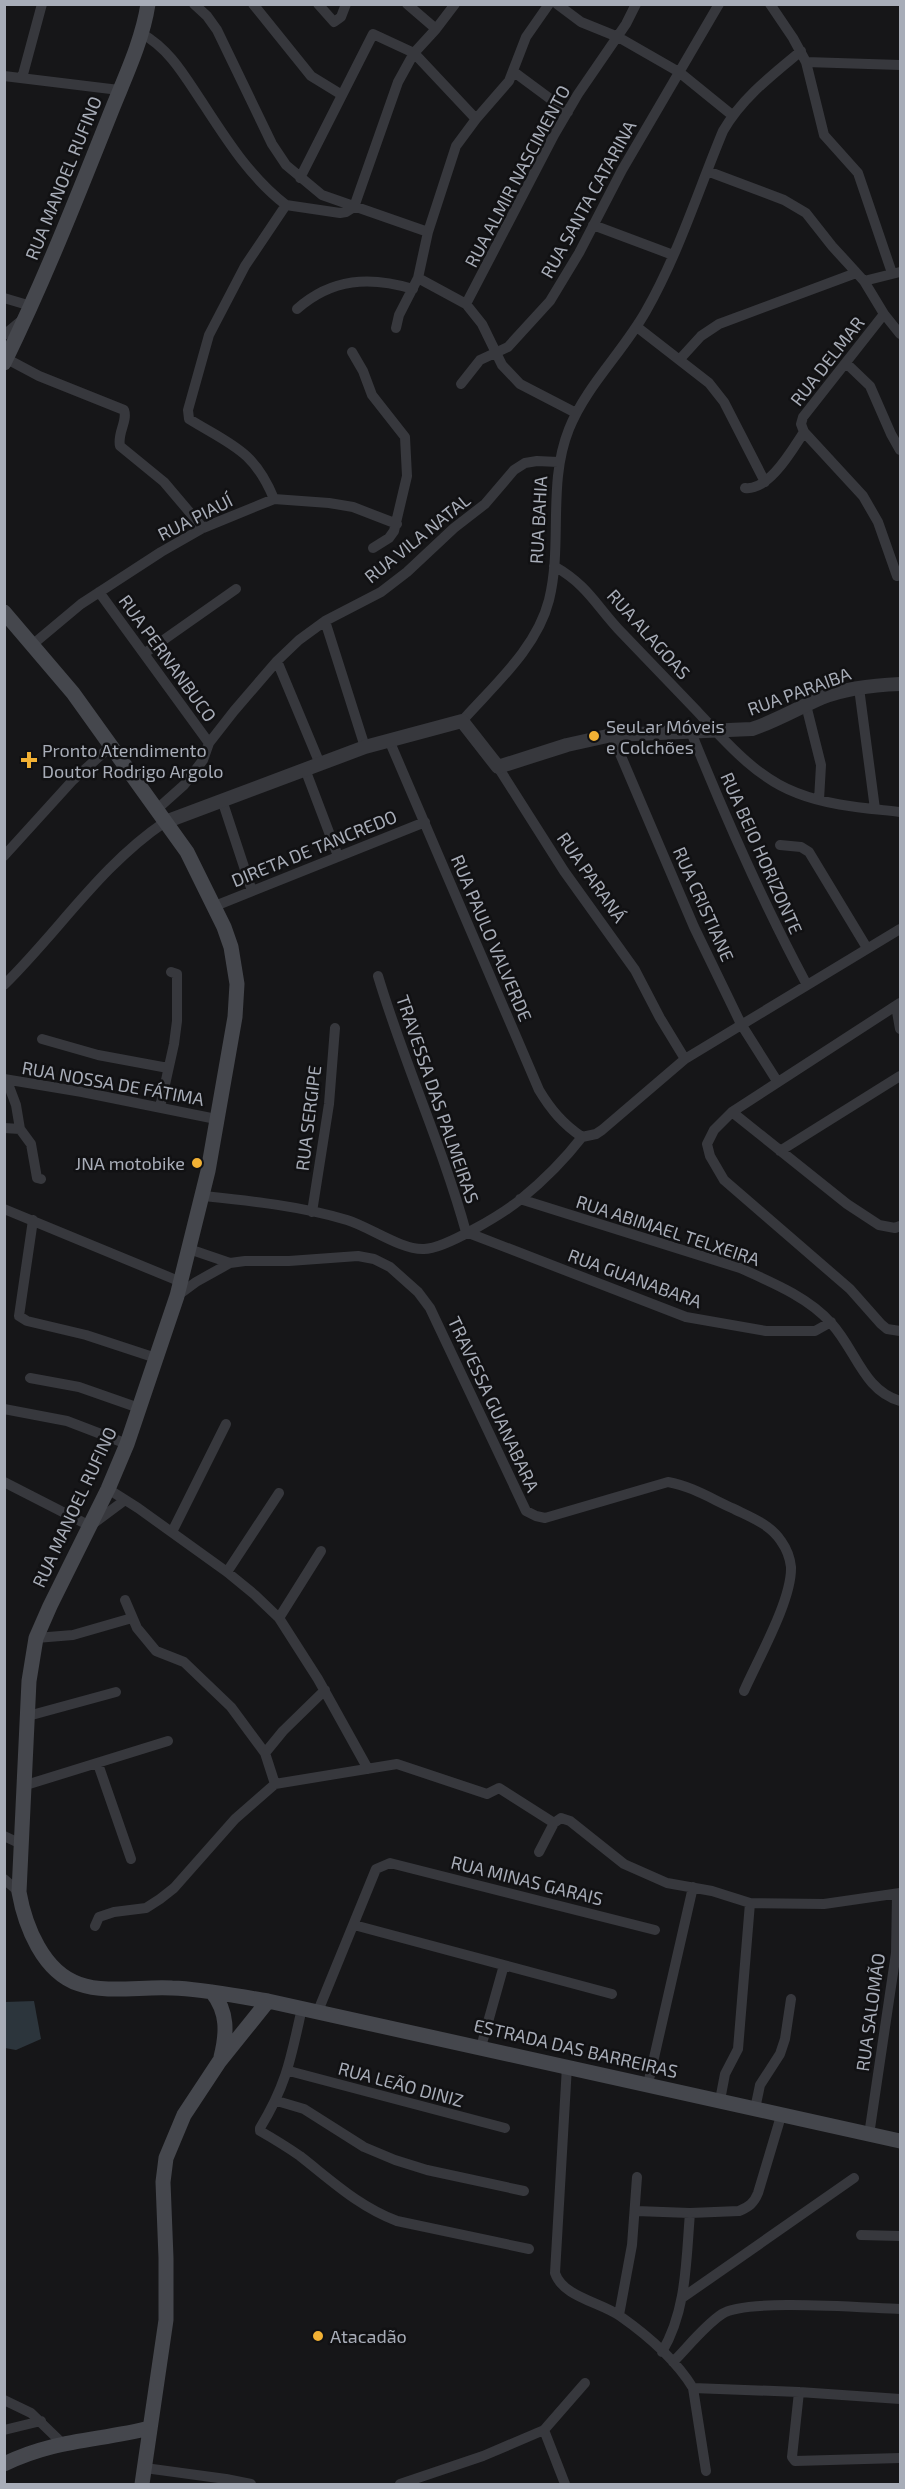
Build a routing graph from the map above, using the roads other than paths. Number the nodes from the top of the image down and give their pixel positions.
1 (42, 4) edge
2 (148, 4) edge
3 (194, 4) edge
4 (253, 4) edge
5 (318, 4) edge
6 (346, 4) edge
7 (406, 4) edge
8 (455, 4) edge
9 (549, 4) edge
10 (557, 4) edge
11 (636, 4) edge
12 (719, 4) edge
13 (770, 4) edge
14 (436, 29) junction
15 (141, 33) junction
16 (618, 37) junction
17 (801, 51) junction
18 (414, 53) junction
19 (806, 62) junction
20 (900, 64) edge
21 (514, 72) junction
22 (679, 72) junction
23 (4, 76) edge
24 (22, 78) junction
25 (119, 90) junction
26 (342, 94) junction
27 (568, 112) junction
28 (732, 116) junction
29 (476, 119) junction
30 (707, 171) junction
31 (300, 178) junction
32 (286, 205) junction
33 (354, 207) junction
34 (593, 225) junction
35 (428, 232) junction
36 (673, 255) junction
37 (896, 272) edge
38 (860, 277) junction
39 (418, 278) junction
40 (413, 289) junction
41 (4, 298) edge
42 (466, 304) junction
43 (297, 309) dead end
44 (30, 310) junction
45 (884, 314) junction
46 (637, 327) junction
47 (396, 328) dead end
48 (900, 334) edge
49 (4, 335) edge
50 (352, 352) dead end
51 (495, 352) junction
52 (680, 359) junction
53 (6, 361) edge
54 (846, 363) junction
55 (461, 384) dead end
56 (576, 414) junction
57 (803, 431) junction
58 (900, 450) edge
59 (558, 462) junction
60 (765, 482) junction
61 (745, 488) dead end
62 (274, 498) junction
63 (397, 524) junction
64 (203, 528) junction
65 (373, 549) dead end
66 (554, 566) junction
67 (897, 576) dead end
68 (237, 589) dead end
69 (99, 592) junction
70 (4, 612) edge
71 (325, 621) junction
72 (32, 645) junction
73 (146, 653) junction
74 (277, 661) junction
75 (900, 684) edge
76 (859, 688) junction
77 (806, 705) junction
78 (462, 721) junction
79 (715, 730) junction
80 (692, 732) junction
81 (612, 735) junction
82 (389, 740) junction
83 (209, 743) junction
84 (111, 746) junction
85 (365, 747) junction
86 (320, 764) junction
87 (498, 767) junction
88 (306, 769) junction
89 (222, 800) junction
90 (819, 800) junction
91 (875, 809) junction
92 (900, 812) edge
93 (161, 816) junction
94 (424, 822) junction
95 (780, 845) dead end
96 (4, 856) edge
97 (338, 856) junction
98 (252, 891) junction
99 (215, 906) junction
100 (900, 929) edge
101 (867, 948) junction
102 (171, 972) dead end
103 (378, 976) dead end
104 (4, 985) edge
105 (807, 985) junction
106 (898, 1005) edge
107 (741, 1023) junction
108 (335, 1028) dead end
109 (900, 1029) edge
110 (42, 1039) dead end
111 (685, 1059) junction
112 (168, 1068) junction
113 (900, 1076) edge
114 (6, 1080) edge
115 (777, 1081) junction
116 (160, 1107) junction
117 (732, 1112) junction
118 (216, 1119) junction
119 (4, 1128) edge
120 (20, 1129) junction
121 (582, 1137) junction
122 (780, 1152) junction
123 (41, 1179) dead end
124 (202, 1196) junction
125 (520, 1199) junction
126 (4, 1209) edge
127 (312, 1212) junction
128 (33, 1220) junction
129 (900, 1226) edge
130 (466, 1232) junction
131 (189, 1249) junction
132 (230, 1263) junction
133 (179, 1289) junction
134 (831, 1322) junction
135 (900, 1331) edge
136 (156, 1358) junction
137 (30, 1378) dead end
138 (900, 1401) edge
139 (139, 1408) junction
140 (4, 1409) edge
141 (226, 1424) dead end
142 (127, 1444) junction
143 (6, 1485) edge
144 (108, 1490) junction
145 (279, 1493) dead end
146 (125, 1500) junction
147 (90, 1526) junction
148 (172, 1532) junction
149 (321, 1551) dead end
150 (227, 1572) junction
151 (125, 1600) dead end
152 (132, 1618) junction
153 (279, 1618) junction
154 (36, 1638) junction
155 (325, 1690) junction
156 (744, 1691) dead end
157 (116, 1692) dead end
158 (28, 1716) junction
159 (168, 1741) dead end
160 (265, 1753) junction
161 (98, 1764) junction
162 (368, 1769) junction
163 (275, 1784) junction
164 (26, 1785) junction
165 (554, 1823) junction
166 (4, 1836) edge
167 (21, 1844) junction
168 (538, 1852) dead end
169 (132, 1859) dead end
170 (4, 1879) edge
171 (693, 1887) junction
172 (19, 1892) junction
173 (899, 1893) edge
174 (750, 1903) junction
175 (354, 1925) junction
176 (95, 1926) dead end
177 (655, 1930) dead end
178 (504, 1965) junction
179 (212, 1992) junction
180 (612, 1994) dead end
181 (242, 1997) joint
182 (791, 1999) dead end
183 (268, 2001) junction
184 (302, 2008) junction
185 (318, 2011) junction
186 (481, 2047) junction
187 (219, 2062) junction
188 (567, 2066) junction
189 (289, 2071) junction
190 (648, 2084) junction
191 (720, 2100) junction
192 (277, 2101) junction
193 (755, 2109) junction
194 (781, 2116) junction
195 (505, 2128) dead end
196 (869, 2135) junction
197 (900, 2141) edge
198 (637, 2177) dead end
199 (854, 2178) dead end
200 (524, 2191) dead end
201 (636, 2211) junction
202 (690, 2212) junction
203 (861, 2235) dead end
204 (900, 2236) edge
205 (529, 2248) dead end
206 (682, 2298) junction
207 (900, 2309) edge
208 (619, 2315) junction
209 (662, 2352) junction
210 (673, 2362) junction
211 (585, 2383) dead end
212 (693, 2388) junction
213 (799, 2392) junction
214 (900, 2399) edge
215 (4, 2400) edge
216 (41, 2421) junction
217 (150, 2428) junction
218 (4, 2430) edge
219 (544, 2430) junction
220 (62, 2443) junction
221 (900, 2458) edge
222 (4, 2464) edge
223 (144, 2468) junction
224 (706, 2471) dead end
225 (142, 2484) edge
226 (250, 2484) edge
227 (400, 2484) edge
228 (565, 2484) edge

1 - 24 street
2 - 15 main road, RUA MANOEL RUFINO
3 - 31 street
4 - 26 street
5 - 6 street
7 - 14 street
8 - 14 street
9 - 21 street
10 - 16 street
11 - 16 street, RUA ALMIR NASCIMENTO
12 - 22 street, RUA SANTA CATARINA
13 - 17 street
14 - 18 street
15 - 25 main road, RUA MANOEL RUFINO
15 - 32 street
16 - 22 street
16 - 27 street, RUA ALMIR NASCIMENTO
17 - 19 street
17 - 28 street, RUA BAHIA
18 - 26 street
18 - 29 street
18 - 33 street
19 - 20 street
19 - 37 street
21 - 27 street
21 - 29 street
22 - 28 street
22 - 34 street, RUA SANTA CATARINA
23 - 24 street
24 - 25 street
25 - 44 main road, RUA MANOEL RUFINO
26 - 31 street
27 - 42 street, RUA ALMIR NASCIMENTO
28 - 30 street, RUA BAHIA
29 - 35 street
30 - 36 street, RUA BAHIA
30 - 38 street
31 - 33 street
32 - 33 street
32 - 62 street
33 - 35 street
34 - 36 street
34 - 51 street, RUA SANTA CATARINA
35 - 39 street
36 - 46 street, RUA BAHIA
37 - 38 street
38 - 45 street
38 - 52 street
39 - 40 street
39 - 42 street
40 - 43 street
40 - 47 street
41 - 44 street
42 - 51 street
44 - 49 street
44 - 53 main road, RUA MANOEL RUFINO
45 - 48 street
45 - 54 street, RUA DELMAR
46 - 52 street
46 - 56 street, RUA BAHIA
50 - 63 street
51 - 55 street, RUA SANTA CATARINA
51 - 56 street
52 - 60 street
53 - 64 street
54 - 57 street, RUA DELMAR
54 - 58 street
56 - 59 street, RUA BAHIA
57 - 60 street, RUA DELMAR
57 - 67 street
59 - 66 street, RUA BAHIA
59 - 71 street, RUA VILA NATAL
60 - 61 street
62 - 63 street, RUA PIAUÍ
62 - 64 street, RUA PIAUÍ
63 - 65 street
64 - 69 street, RUA PIAUÍ
66 - 78 street, RUA BAHIA
66 - 79 street, RUA ALAGOAS
68 - 73 street
69 - 72 street, RUA PIAUÍ
69 - 73 street, RUA PERNANBUCO
70 - 72 main road, RUA MANOEL RUFINO
71 - 74 street, RUA VILA NATAL
71 - 85 street
72 - 84 main road, RUA MANOEL RUFINO
73 - 83 street, RUA PERNANBUCO
74 - 83 street, RUA VILA NATAL
74 - 86 street
75 - 76 street, RUA PARAIBA
76 - 77 street, RUA PARAIBA
76 - 91 street
77 - 79 street, RUA PARAIBA
77 - 90 street
78 - 82 street
78 - 87 street, RUA PARANÁ
79 - 80 street, RUA PARAIBA
79 - 90 street, RUA ALAGOAS
80 - 81 street, RUA PARAIBA
80 - 105 street, RUA BEIO HORIZONTE
81 - 87 street, RUA PARAIBA
81 - 107 street, RUA CRISTIANE
82 - 85 street
82 - 94 street, RUA PAULO VALVERDE
83 - 93 street, RUA VILA NATAL
84 - 93 main road, RUA MANOEL RUFINO
84 - 96 street
85 - 86 street
86 - 88 street
87 - 111 street, RUA PARANÁ
88 - 89 street
88 - 97 street
89 - 93 street
89 - 98 street
90 - 91 street, RUA ALAGOAS
91 - 92 street, RUA ALAGOAS
93 - 99 main road, RUA MANOEL RUFINO
93 - 104 street, RUA VILA NATAL
94 - 97 street, DIRETA DE TANCREDO
94 - 121 street, RUA PAULO VALVERDE
95 - 101 street
97 - 98 street, DIRETA DE TANCREDO
98 - 99 street, DIRETA DE TANCREDO
99 - 118 main road, RUA MANOEL RUFINO
100 - 101 street
101 - 105 street
102 - 112 street
103 - 130 street, TRAVESSA DAS PALMEIRAS
105 - 107 street
106 - 109 street
106 - 115 street
107 - 111 street
107 - 115 street, RUA CRISTIANE
108 - 127 street, RUA SERGIPE
110 - 112 street
111 - 121 street
112 - 116 street
113 - 122 street
114 - 116 street, RUA NOSSA DE FÁTIMA
114 - 120 street
115 - 117 street
116 - 118 street, RUA NOSSA DE FÁTIMA
117 - 122 street
117 - 135 street
118 - 124 main road, RUA MANOEL RUFINO
119 - 120 street
120 - 123 street
121 - 125 street
122 - 129 street
124 - 127 street
124 - 131 main road, RUA MANOEL RUFINO
125 - 130 street
125 - 134 street, RUA ABIMAEL TELXEIRA
126 - 128 street
127 - 130 street
128 - 133 street
128 - 136 street
130 - 134 street, RUA GUANABARA
131 - 132 street, TRAVESSA GUANABARA
131 - 133 main road, RUA MANOEL RUFINO
132 - 133 street, TRAVESSA GUANABARA
132 - 156 street, TRAVESSA GUANABARA
133 - 136 main road, RUA MANOEL RUFINO
134 - 138 street, RUA ABIMAEL TELXEIRA
136 - 139 main road, RUA MANOEL RUFINO
137 - 139 street
139 - 142 main road, RUA MANOEL RUFINO
140 - 142 street
141 - 148 street
142 - 144 main road, RUA MANOEL RUFINO
143 - 147 street
144 - 146 street
144 - 147 main road, RUA MANOEL RUFINO
145 - 150 street
146 - 147 street
146 - 148 street
147 - 154 main road, RUA MANOEL RUFINO
148 - 150 street
149 - 153 street
150 - 153 street
151 - 152 street
152 - 154 street
152 - 160 street
153 - 155 street
154 - 158 main road, RUA MANOEL RUFINO
155 - 160 street
155 - 162 street
157 - 158 street
158 - 164 main road, RUA MANOEL RUFINO
159 - 161 street
160 - 163 street
161 - 164 street
161 - 169 street
162 - 163 street
162 - 165 street
163 - 176 street
164 - 167 main road, RUA MANOEL RUFINO
165 - 168 street
165 - 171 street
166 - 167 street
167 - 172 main road, RUA MANOEL RUFINO
170 - 172 street
171 - 174 street
171 - 190 street
172 - 179 main road, RUA MANOEL RUFINO
173 - 174 street
173 - 196 street, RUA SALOMÃO
174 - 191 street
175 - 177 street, RUA MINAS GARAIS
175 - 178 street
175 - 185 street
178 - 180 street
178 - 186 street
179 - 181 main road, RUA MANOEL RUFINO
179 - 187 main road
181 - 183 main road, ESTRADA DAS BARREIRAS
182 - 193 street
183 - 184 main road, ESTRADA DAS BARREIRAS
183 - 187 main road
184 - 185 main road, ESTRADA DAS BARREIRAS
184 - 189 street
185 - 186 main road, ESTRADA DAS BARREIRAS
186 - 188 main road, ESTRADA DAS BARREIRAS
187 - 217 main road
188 - 190 main road, ESTRADA DAS BARREIRAS
188 - 208 street
189 - 192 street
189 - 195 street, RUA LEÃO DINIZ
190 - 191 main road, ESTRADA DAS BARREIRAS
191 - 193 main road, ESTRADA DAS BARREIRAS
192 - 200 street
192 - 205 street
193 - 194 main road, ESTRADA DAS BARREIRAS
194 - 196 main road, ESTRADA DAS BARREIRAS
194 - 202 street
196 - 197 main road, ESTRADA DAS BARREIRAS
198 - 201 street
199 - 206 street
201 - 202 street
201 - 208 street
202 - 206 street
203 - 204 street
206 - 209 street
207 - 210 street
208 - 209 street
209 - 210 street
210 - 212 street
211 - 219 street
212 - 213 street
212 - 224 street
213 - 214 street
213 - 221 street
215 - 216 street
216 - 218 street
216 - 220 street
217 - 220 main road
217 - 223 main road
219 - 227 street
219 - 228 street
220 - 222 main road
223 - 225 main road
223 - 226 street

